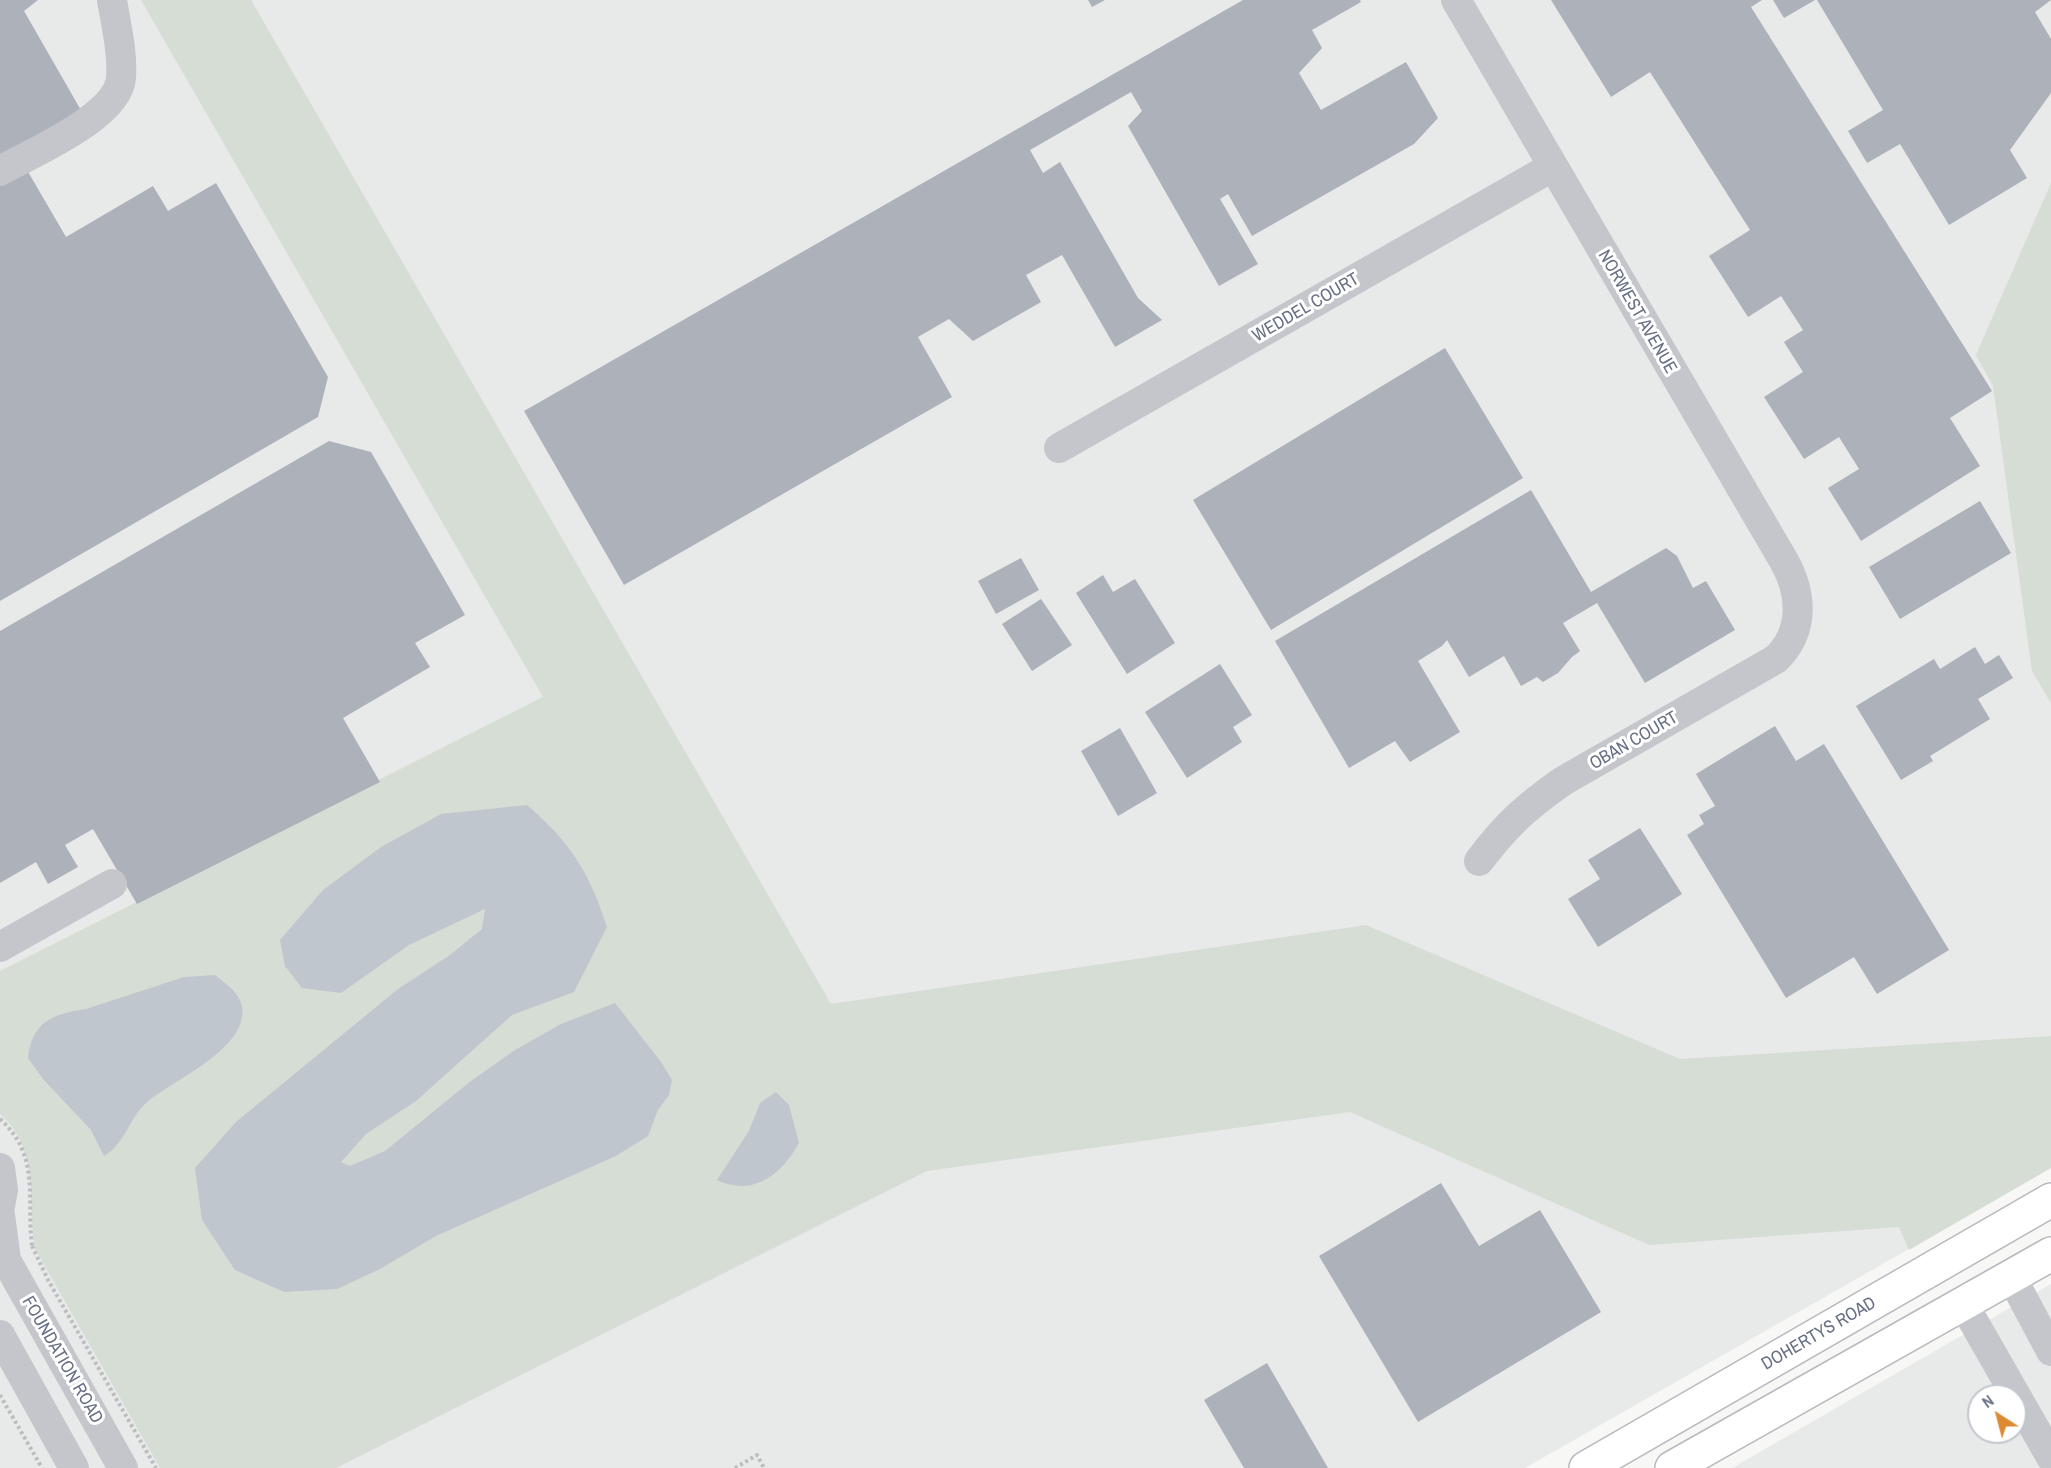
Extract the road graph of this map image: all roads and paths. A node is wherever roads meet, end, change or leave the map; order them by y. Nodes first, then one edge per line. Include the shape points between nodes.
1 (112, 0) edge
2 (1456, 0) edge
3 (1552, 167) junction
4 (0, 171) edge
5 (1059, 448) dead end
6 (1795, 630) joint
7 (1479, 861) dead end
8 (112, 884) dead end
9 (0, 947) edge
10 (0, 1168) edge
11 (2051, 1200) edge
12 (0, 1206) edge
13 (0, 1215) edge
14 (32, 1246) dead end
15 (1963, 1251) junction
16 (2051, 1254) edge
17 (2012, 1278) junction
18 (1964, 1305) junction
19 (0, 1335) edge
20 (2051, 1351) edge
21 (0, 1395) edge
22 (2051, 1458) edge
23 (119, 1460) edge
24 (42, 1468) edge
25 (74, 1468) edge
26 (85, 1468) edge
27 (156, 1468) edge
28 (735, 1468) edge
29 (764, 1468) edge
30 (1586, 1468) edge
31 (1672, 1468) edge

1 - 4 street via 121,79 111,102 87,122
2 - 3 street, NORWEST AVENUE
3 - 5 street, WEDDEL COURT
3 - 6 street, NORWEST AVENUE via 1791,574 1798,602
6 - 7 street, OBAN COURT via 1791,643 1776,658 1530,804 1506,825
8 - 9 street
10 - 12 street
11 - 15 main road, DOHERTYS ROAD
13 - 23 street, FOUNDATION ROAD via 6,1260
14 - 27 path
15 - 17 main road
15 - 18 main road
15 - 30 main road, DOHERTYS ROAD
16 - 17 main road
17 - 18 main road
17 - 20 street
18 - 22 street
18 - 31 main road
19 - 25 street
21 - 24 path
23 - 26 street
28 - 29 path via 757,1455

